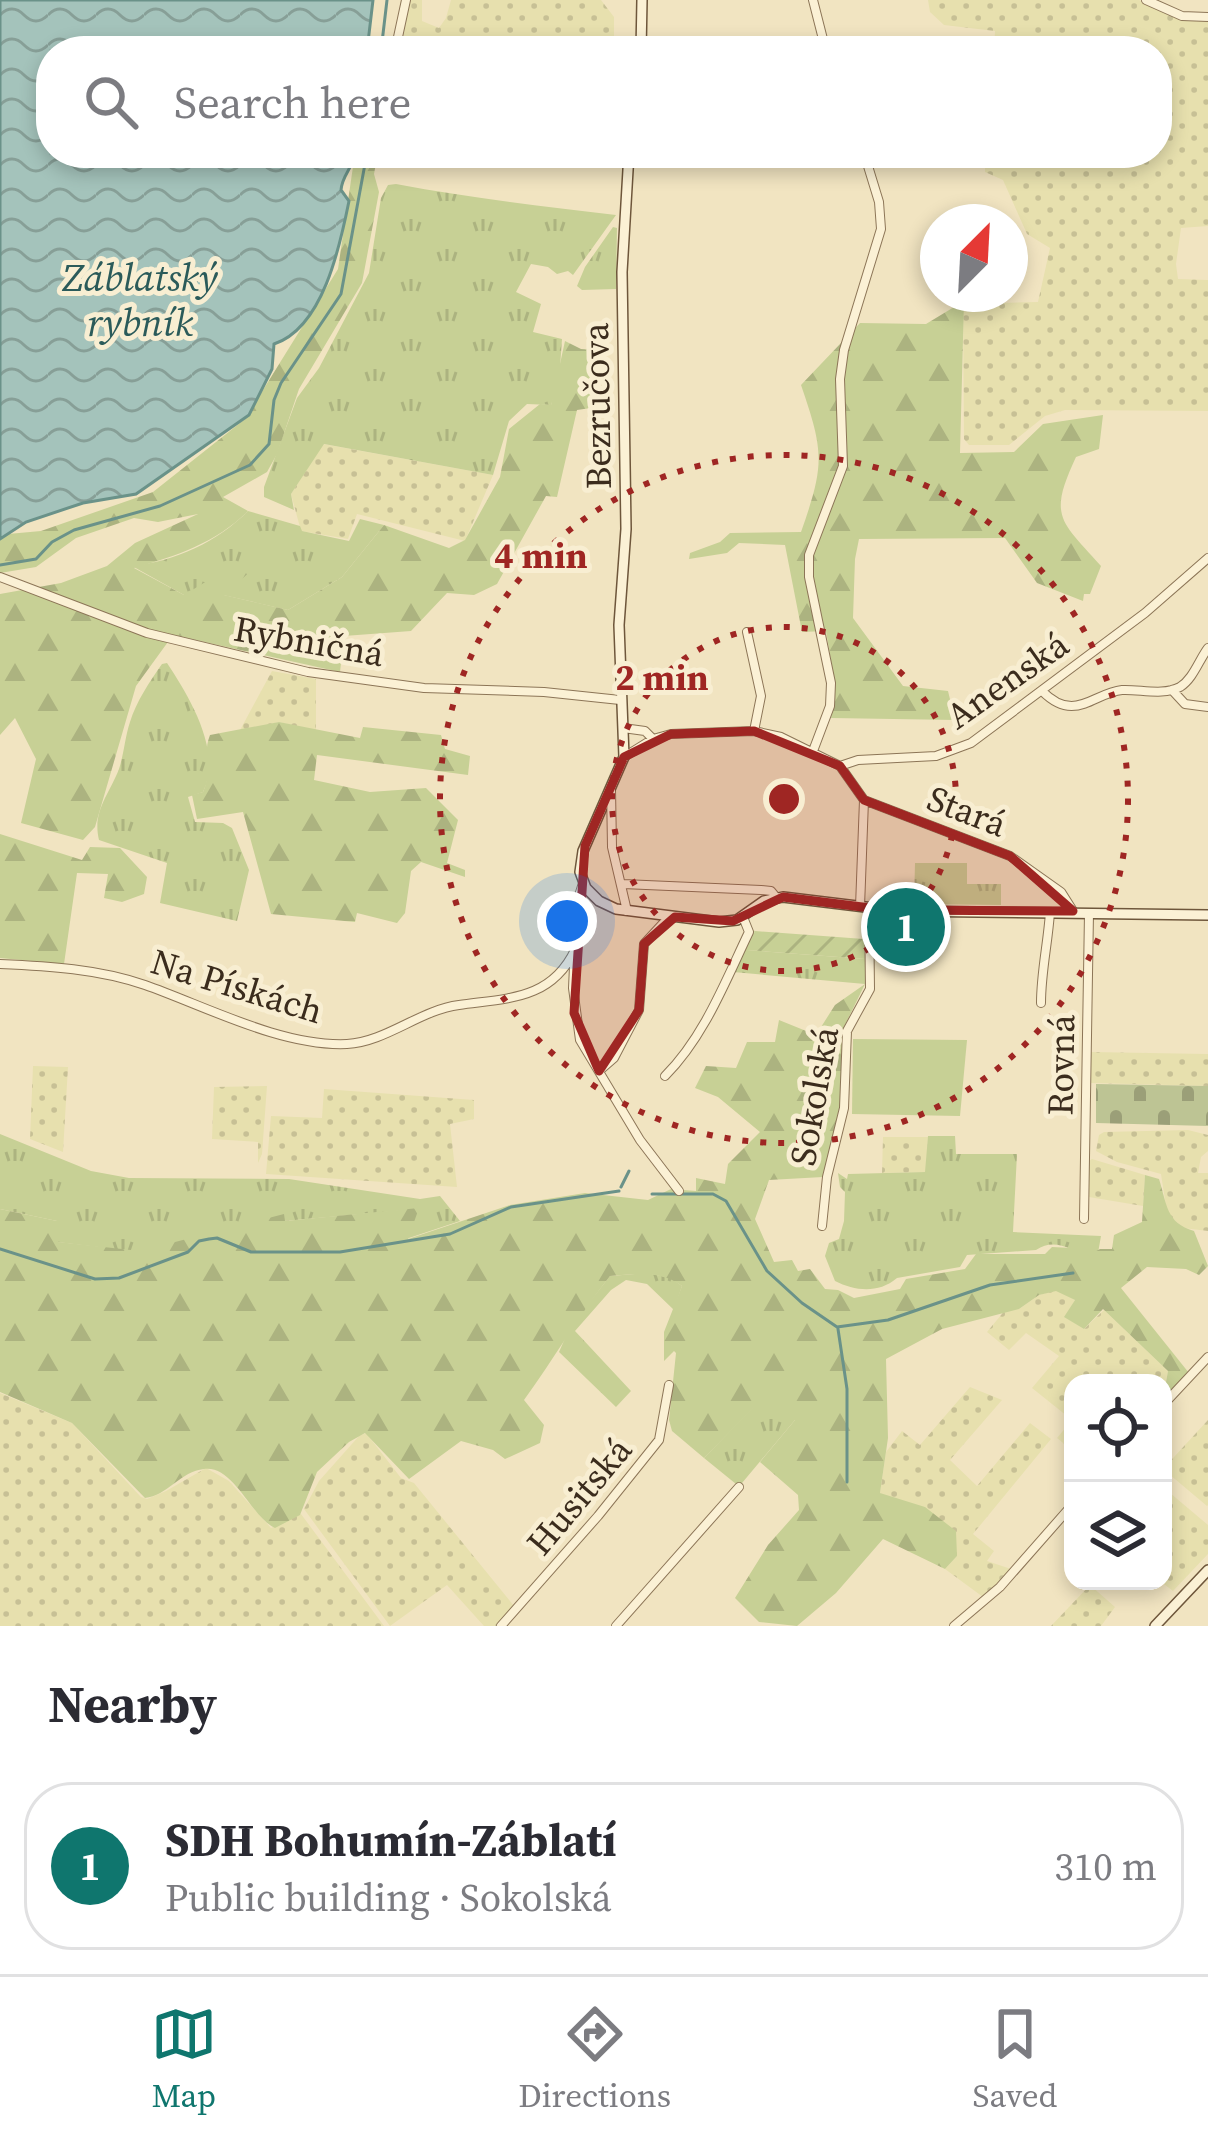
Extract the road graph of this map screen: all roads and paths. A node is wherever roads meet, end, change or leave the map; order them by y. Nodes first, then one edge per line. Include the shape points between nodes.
1 (406, 0) edge
2 (642, 0) edge
3 (813, 0) edge
4 (1147, 0) edge
5 (1208, 17) edge
6 (398, 36) edge
7 (641, 36) edge
8 (822, 36) edge
9 (628, 168) edge
10 (869, 168) edge
11 (1208, 558) edge
12 (1203, 569) edge
13 (0, 578) edge
14 (747, 632) dead end
15 (1208, 648) edge
16 (1172, 689) junction
17 (1042, 691) junction
18 (620, 700) junction
19 (1208, 707) edge
20 (623, 728) junction
21 (754, 731) junction
22 (653, 739) junction
23 (812, 751) junction
24 (625, 757) junction
25 (840, 766) junction
26 (611, 787) junction
27 (864, 800) junction
28 (583, 883) junction
29 (623, 884) junction
30 (776, 897) junction
31 (864, 907) junction
32 (1050, 910) junction
33 (627, 911) junction
34 (1072, 911) junction
35 (1089, 912) junction
36 (1208, 915) edge
37 (669, 916) junction
38 (743, 917) junction
39 (575, 950) junction
40 (0, 964) edge
41 (1041, 1003) dead end
42 (599, 1071) junction
43 (665, 1076) dead end
44 (679, 1191) dead end
45 (1084, 1219) dead end
46 (822, 1226) dead end
47 (1208, 1357) edge
48 (669, 1385) dead end
49 (1172, 1395) edge
50 (739, 1487) dead end
51 (1064, 1514) edge
52 (1208, 1570) edge
53 (1203, 1584) edge
54 (501, 1626) edge
55 (616, 1626) edge
56 (954, 1626) edge
57 (1155, 1626) edge

1 - 6 street
2 - 7 main road
3 - 8 street
4 - 5 street via 1182,16
9 - 18 main road, Bezručova
10 - 23 street via 881,229 844,350 843,466 809,555 831,683
11 - 12 street, Anenská
12 - 17 street, Anenská
13 - 18 street, Rybničná via 147,632 308,672
14 - 21 street via 761,696
15 - 16 street
16 - 17 street via 1116,691 1068,705
16 - 19 street via 1185,704
17 - 25 street, Anenská via 947,753
18 - 20 main road, Bezručova
20 - 22 street
20 - 24 main road, Bezručova
21 - 22 street
21 - 23 street
22 - 24 street
23 - 25 street
24 - 26 main road, Bezručova
25 - 27 street
26 - 28 main road, Bezručova via 580,865
26 - 29 street via 611,847
27 - 31 street, Sokolská
27 - 34 street, Stará via 1010,856 1061,892
28 - 33 main road via 599,901
28 - 39 street
29 - 30 street
29 - 33 street
30 - 31 main road
30 - 38 main road
31 - 32 main road
31 - 46 street, Sokolská via 870,989 847,1031 844,1108
32 - 34 main road
32 - 41 street
33 - 37 main road
34 - 35 main road
35 - 36 main road
35 - 45 street, Rovná
37 - 38 main road
37 - 42 street via 644,944 639,1010
38 - 43 street via 750,930 740,952 700,1031
39 - 40 street, Na Pískách via 545,988 452,1006 345,1044 274,1031 140,983
39 - 42 street via 574,1013
42 - 44 street
47 - 49 street
48 - 54 street, Husitská via 659,1440
50 - 55 street
51 - 56 street
52 - 53 main road
53 - 57 main road

